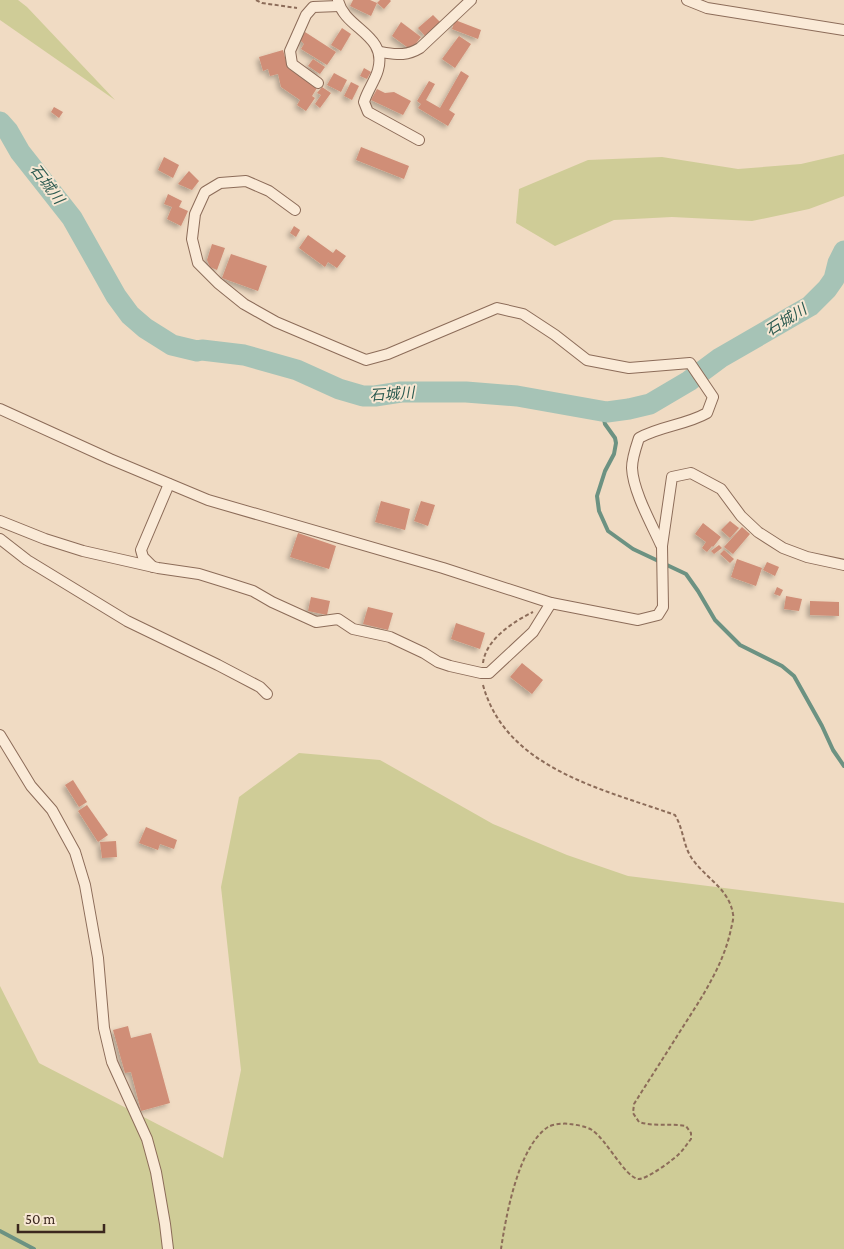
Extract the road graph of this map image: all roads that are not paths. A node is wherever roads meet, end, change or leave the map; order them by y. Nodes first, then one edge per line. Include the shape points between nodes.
1 (471, 0) edge
2 (687, 0) edge
3 (338, 3) edge
4 (844, 30) edge
5 (379, 52) junction
6 (318, 83) dead end
7 (419, 140) dead end
8 (295, 210) dead end
9 (0, 409) edge
10 (169, 484) junction
11 (0, 521) edge
12 (0, 539) edge
13 (662, 546) junction
14 (844, 565) edge
15 (153, 567) junction
16 (551, 603) junction
17 (267, 694) dead end
18 (0, 735) edge
19 (168, 1249) edge

1 - 5 street via 410,54
2 - 4 street via 707,8
3 - 5 street via 350,20 370,37
3 - 6 street via 312,7 290,50 292,64
5 - 7 street via 378,70 364,102 368,112
8 - 13 street via 269,190 246,181 220,183 205,192 195,214 192,239 198,263 244,304 276,322 350,354 366,360 388,354 497,308 523,314 587,360 629,368 690,363 712,396 707,413 639,438 633,460 638,495
9 - 10 street
10 - 15 street via 141,550
10 - 16 street via 208,500
11 - 15 street via 45,539
12 - 17 street via 27,560 127,621 218,665
13 - 14 street via 672,477 691,473 721,489 742,516 773,543 807,557
13 - 16 street via 663,608 658,615 638,620
15 - 16 street via 199,574 253,591 316,622 338,619 353,629 390,637 438,662 481,674 489,673 524,642
18 - 19 street via 31,786 52,810 75,852 85,885 98,958 104,1028 112,1062 147,1139 161,1198

